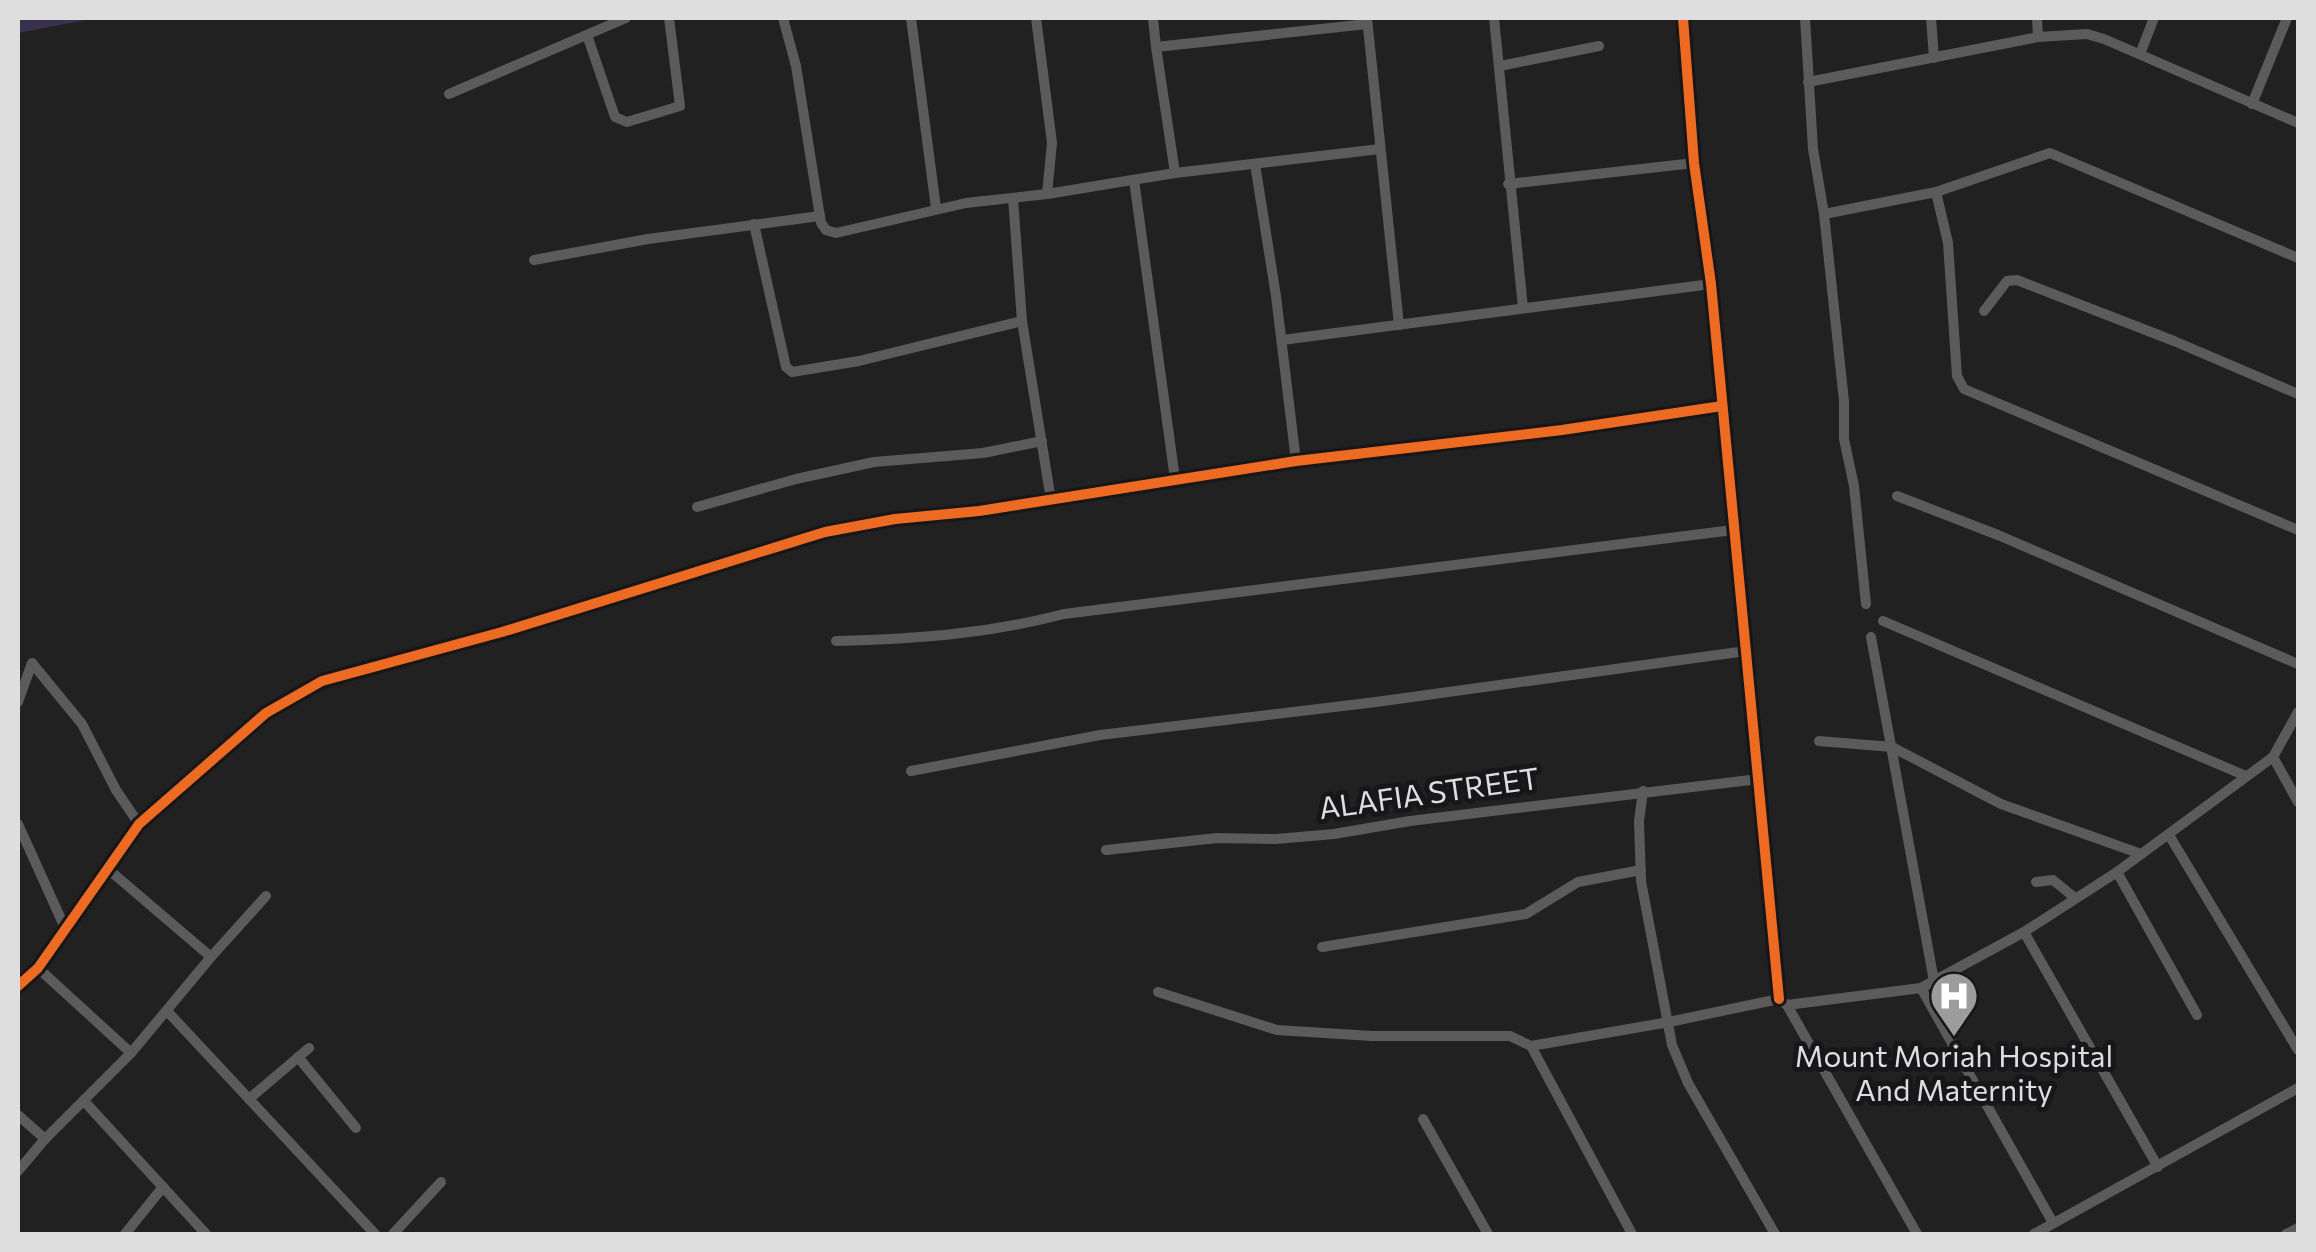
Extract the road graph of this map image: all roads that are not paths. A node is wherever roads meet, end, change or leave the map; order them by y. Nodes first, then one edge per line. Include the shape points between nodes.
1 (626, 18) edge
2 (669, 18) edge
3 (783, 18) edge
4 (911, 18) edge
5 (1036, 18) edge
6 (1152, 18) edge
7 (1494, 18) edge
8 (1683, 18) edge
9 (1804, 18) edge
10 (1931, 18) edge
11 (2037, 18) edge
12 (2154, 18) edge
13 (2287, 18) edge
14 (1367, 21) edge
15 (588, 35) junction
16 (2038, 38) junction
17 (1599, 46) dead end
18 (1156, 48) junction
19 (2140, 54) junction
20 (1934, 58) junction
21 (1500, 66) junction
22 (1808, 82) junction
23 (449, 94) dead end
24 (2252, 104) junction
25 (2298, 124) edge
26 (1380, 149) junction
27 (1694, 162) junction
28 (1255, 164) junction
29 (1175, 173) junction
30 (1134, 180) junction
31 (1508, 184) junction
32 (1936, 192) junction
33 (1047, 194) junction
34 (1014, 198) junction
35 (936, 208) junction
36 (1824, 214) junction
37 (820, 216) junction
38 (754, 224) junction
39 (2298, 258) edge
40 (534, 260) dead end
41 (1711, 284) junction
42 (1522, 308) junction
43 (1984, 311) dead end
44 (1022, 321) junction
45 (1399, 325) junction
46 (1282, 340) junction
47 (2298, 394) edge
48 (1722, 406) junction
49 (1042, 441) junction
50 (1296, 461) junction
51 (1174, 479) junction
52 (1897, 496) dead end
53 (1051, 500) junction
54 (698, 507) dead end
55 (1733, 530) junction
56 (2298, 530) edge
57 (1866, 604) dead end
58 (1883, 621) dead end
59 (1872, 637) dead end
60 (836, 641) dead end
61 (1746, 651) junction
62 (2298, 664) edge
63 (18, 702) edge
64 (2298, 712) edge
65 (1819, 741) dead end
66 (1892, 747) junction
67 (2272, 757) junction
68 (911, 771) dead end
69 (2246, 776) junction
70 (1759, 779) junction
71 (1643, 792) junction
72 (2298, 802) edge
73 (18, 824) edge
74 (139, 824) junction
75 (2170, 834) junction
76 (1106, 850) dead end
77 (2141, 854) junction
78 (1641, 870) junction
79 (106, 871) junction
80 (2118, 872) junction
81 (2036, 882) dead end
82 (266, 896) dead end
83 (2075, 898) junction
84 (65, 928) junction
85 (2024, 932) junction
86 (1322, 947) dead end
87 (211, 957) junction
88 (38, 968) junction
89 (1934, 982) junction
90 (18, 986) edge
91 (1920, 988) junction
92 (1158, 992) dead end
93 (1783, 1002) junction
94 (167, 1011) junction
95 (2197, 1015) dead end
96 (1668, 1022) junction
97 (1531, 1046) junction
98 (309, 1048) dead end
99 (2298, 1050) edge
100 (132, 1053) junction
101 (298, 1057) junction
102 (2298, 1088) edge
103 (249, 1099) junction
104 (84, 1101) junction
105 (18, 1115) edge
106 (1423, 1119) dead end
107 (356, 1128) dead end
108 (45, 1139) junction
109 (2158, 1168) junction
110 (18, 1171) edge
111 (442, 1182) dead end
112 (163, 1187) junction
113 (2053, 1223) junction
114 (2298, 1228) edge
115 (125, 1234) edge
116 (206, 1234) edge
117 (375, 1234) edge
118 (393, 1234) edge
119 (1488, 1234) edge
120 (1632, 1234) edge
121 (1775, 1234) edge
122 (1917, 1234) edge
123 (2034, 1234) edge
124 (2286, 1234) edge

1 - 15 street
2 - 15 street via 680,106 626,122 615,117
3 - 37 street
4 - 35 street
5 - 33 street via 1052,143
6 - 18 street
7 - 21 street
8 - 27 street
9 - 22 street
10 - 20 street
11 - 16 street
12 - 19 street
13 - 24 street
14 - 18 street
14 - 26 street
15 - 23 street
16 - 19 street via 2087,34
16 - 20 street
17 - 21 street
18 - 29 street
19 - 24 street
20 - 22 street
21 - 31 street
22 - 36 street
24 - 25 street
26 - 28 street
26 - 45 street
27 - 31 street
27 - 41 street
28 - 29 street
28 - 46 street
29 - 30 street
30 - 33 street
30 - 51 street
31 - 42 street
32 - 36 street
32 - 39 street via 2050,153
32 - 56 street via 1964,389
33 - 34 street
34 - 35 street
34 - 44 street
35 - 37 street via 836,232 826,230
36 - 57 street
37 - 38 street
38 - 40 street
38 - 44 street via 792,372
41 - 42 street
41 - 48 street
42 - 45 street
43 - 47 street via 2008,281 2017,280
44 - 49 street
45 - 46 street
46 - 50 street
48 - 50 street
48 - 55 street
49 - 53 street
49 - 54 street via 874,462
50 - 51 street
51 - 53 street
52 - 62 street
53 - 74 street via 825,532 322,682 266,713
55 - 60 street via 1064,614 926,639
55 - 61 street
58 - 69 street
59 - 66 street
61 - 68 street via 1100,734
61 - 70 street
63 - 74 street via 32,663 82,724
64 - 67 street
65 - 66 street
66 - 77 street via 2000,804
66 - 89 street
67 - 69 street
67 - 72 street
69 - 75 street
70 - 71 street, ALAFIA STREET
70 - 93 street
71 - 76 street, ALAFIA STREET via 1334,834
71 - 78 street
73 - 84 street
74 - 79 street
75 - 77 street
75 - 99 street
77 - 80 street
78 - 86 street via 1578,882 1526,914
78 - 96 street
79 - 84 street
79 - 87 street
80 - 83 street
80 - 95 street
81 - 83 street via 2053,880
82 - 87 street
83 - 85 street
84 - 88 street
85 - 89 street
85 - 109 street
87 - 94 street
88 - 90 street
88 - 100 street
89 - 91 street
91 - 93 street
91 - 113 street
92 - 97 street via 1277,1030 1510,1036
93 - 96 street
93 - 122 street
94 - 100 street
94 - 103 street
96 - 97 street
96 - 121 street via 1688,1083
97 - 120 street
98 - 101 street
100 - 104 street
101 - 103 street
101 - 107 street
102 - 109 street
103 - 117 street
104 - 108 street
104 - 112 street
105 - 108 street
106 - 119 street
108 - 110 street
109 - 113 street
111 - 118 street
112 - 115 street
112 - 116 street
113 - 123 street
114 - 124 street

